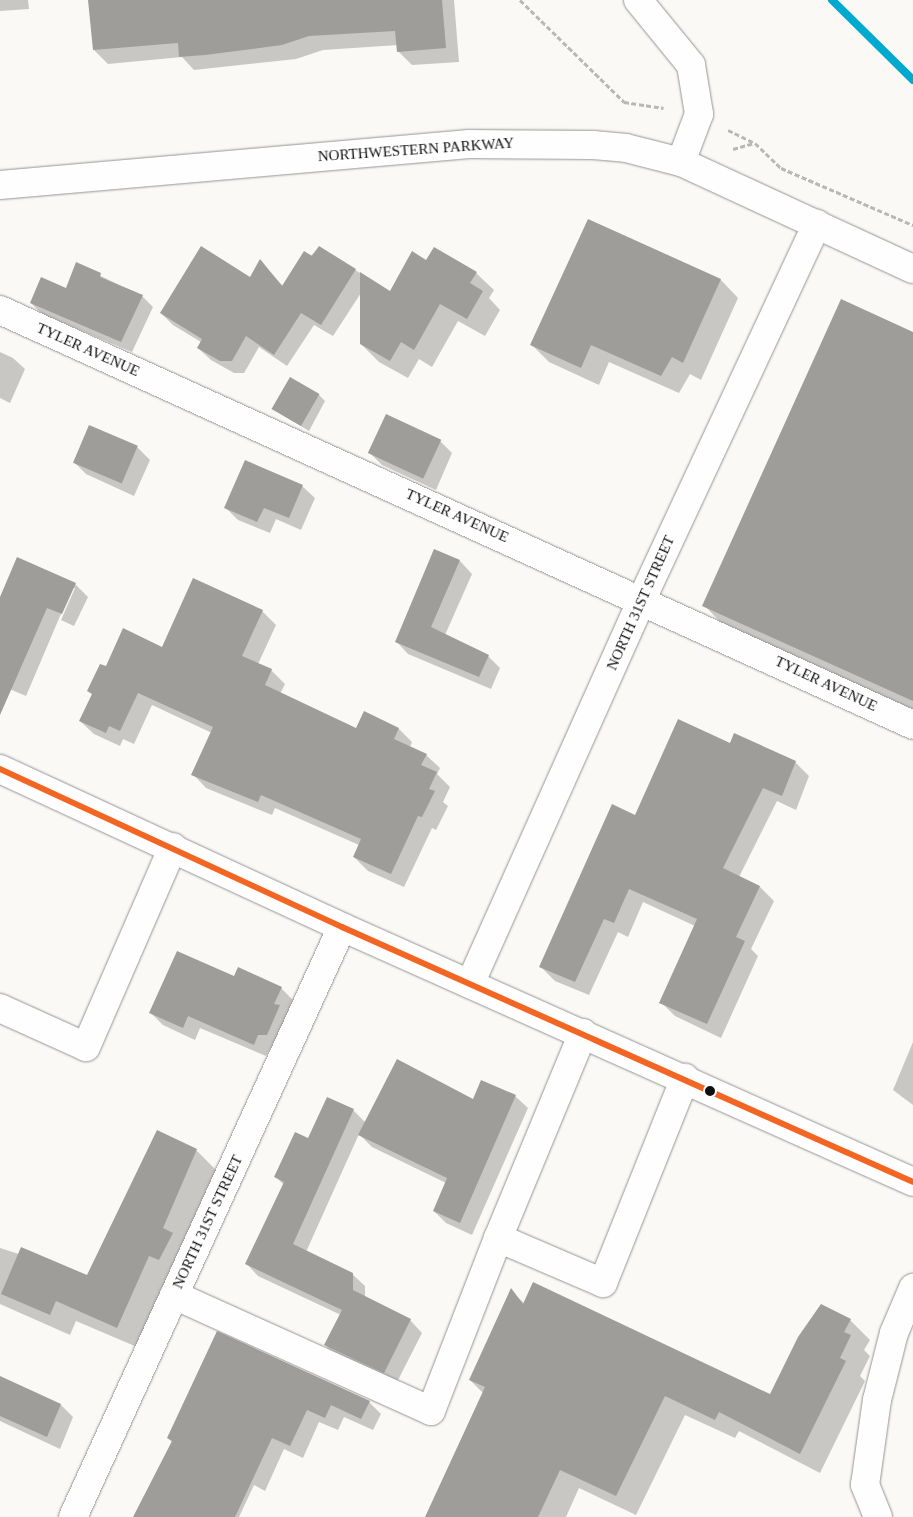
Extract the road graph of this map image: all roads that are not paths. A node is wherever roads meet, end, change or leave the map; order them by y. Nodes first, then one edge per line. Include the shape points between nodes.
1 (638, 0) edge
2 (681, 162) junction
3 (0, 185) edge
4 (817, 224) junction
5 (913, 269) edge
6 (0, 310) edge
7 (642, 599) junction
8 (913, 724) edge
9 (0, 769) edge
10 (173, 847) junction
11 (342, 927) junction
12 (470, 984) junction
13 (0, 1008) edge
14 (583, 1033) junction
15 (685, 1078) junction
16 (913, 1182) edge
17 (498, 1238) junction
18 (913, 1288) edge
19 (174, 1295) junction
20 (72, 1517) edge
21 (878, 1517) edge

1 - 2 street via 690,65 699,114
2 - 3 street, NORTHWESTERN PARKWAY via 626,148 593,145 469,144
2 - 4 street, NORTHWESTERN PARKWAY
4 - 5 street, NORTHWESTERN PARKWAY
4 - 7 street, NORTH 31ST STREET
6 - 7 street, TYLER AVENUE
7 - 8 street, TYLER AVENUE
7 - 12 street, NORTH 31ST STREET
9 - 10 street
10 - 11 street
10 - 13 street via 86,1047
11 - 12 street
11 - 19 street, NORTH 31ST STREET
12 - 14 street
14 - 15 street
14 - 17 street
15 - 16 street
15 - 17 street via 603,1283
17 - 19 street via 431,1411
18 - 21 street via 894,1333 877,1400 865,1485
19 - 20 street, NORTH 31ST STREET

